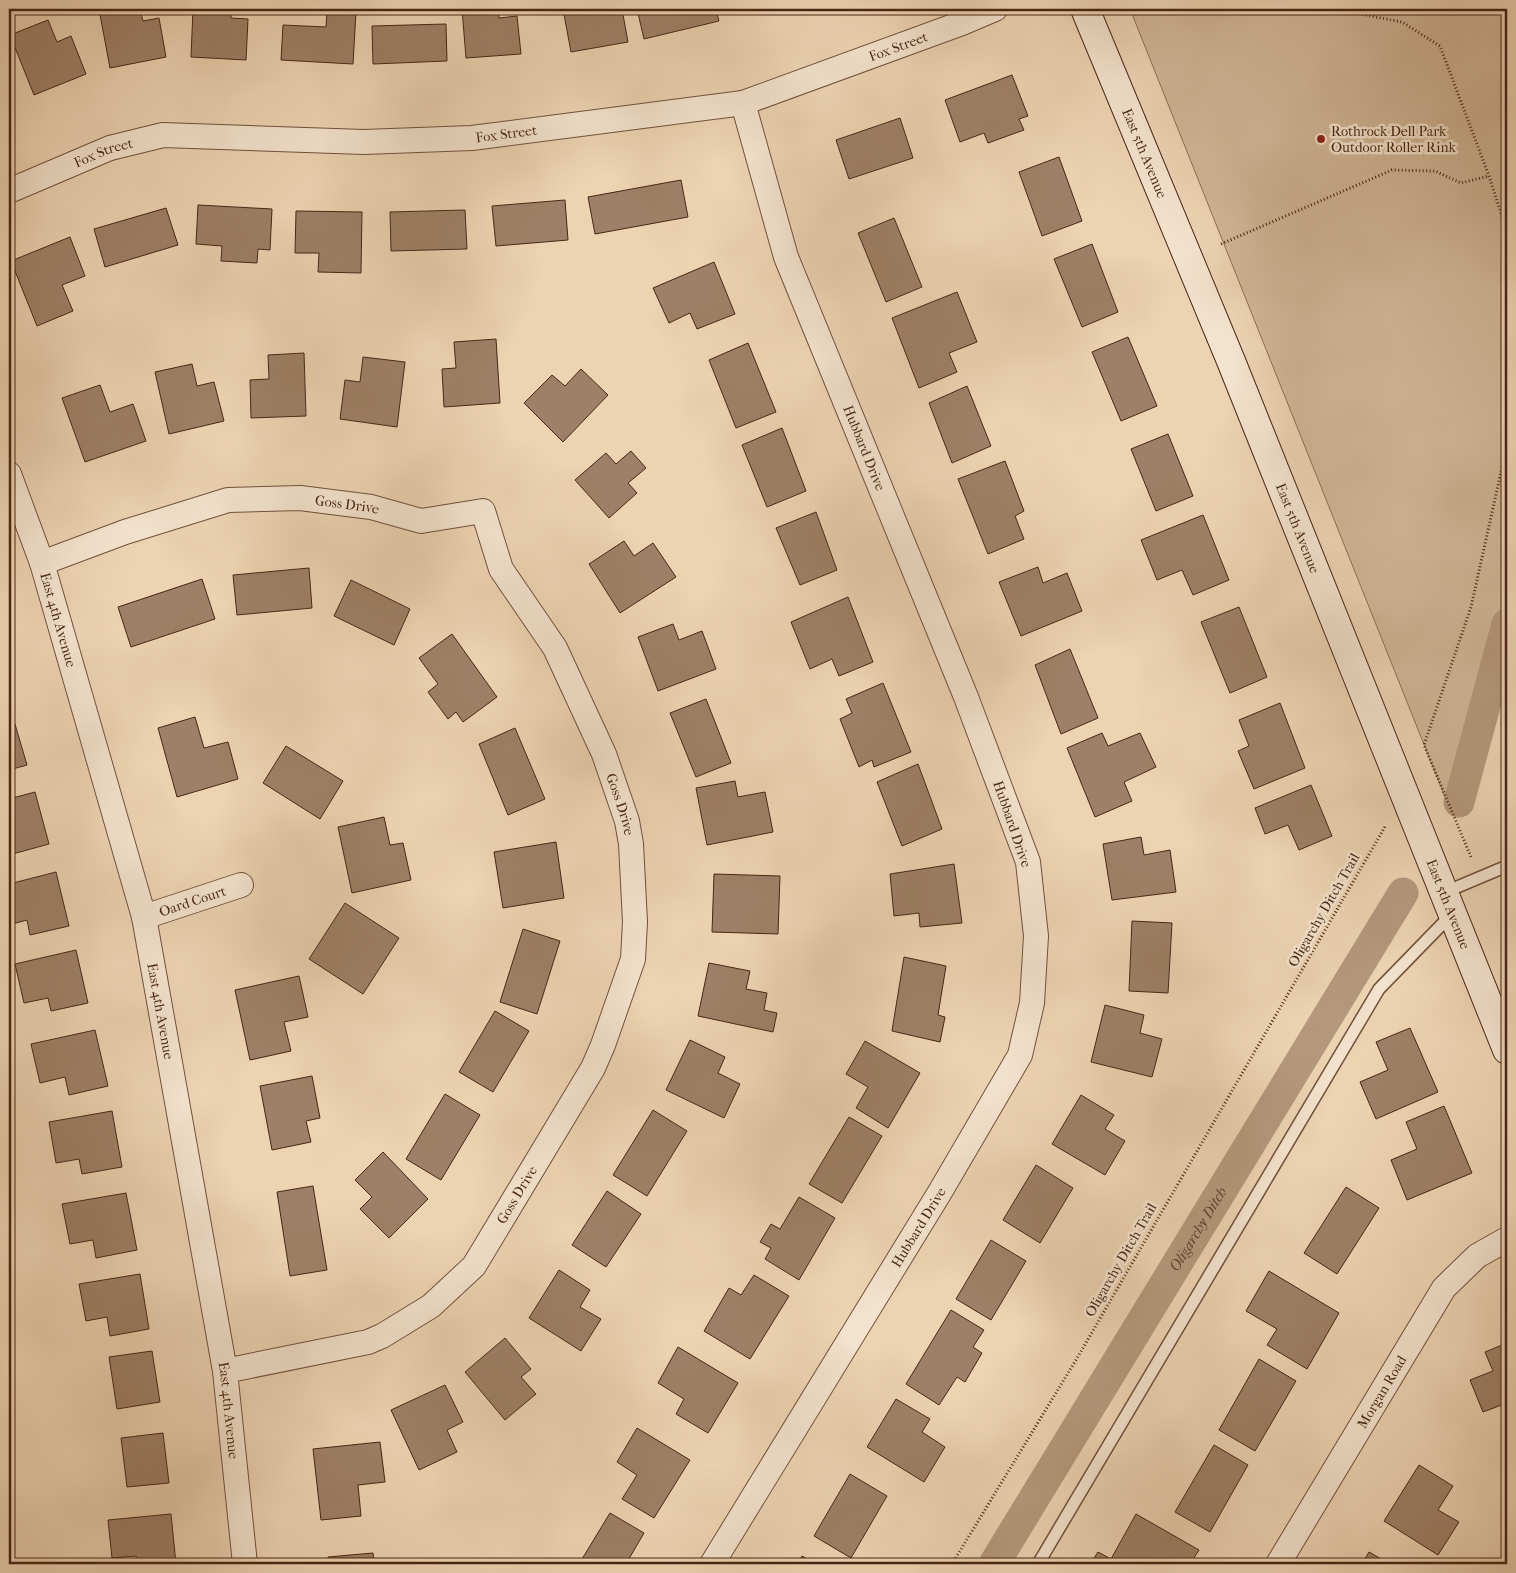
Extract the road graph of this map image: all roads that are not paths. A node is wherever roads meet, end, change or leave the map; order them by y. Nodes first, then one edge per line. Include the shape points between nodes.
1 (995, 9) edge
2 (1085, 9) edge
3 (743, 103) junction
4 (9, 191) edge
5 (9, 474) edge
6 (42, 563) junction
7 (1507, 866) edge
8 (241, 885) dead end
9 (1448, 904) junction
10 (144, 917) junction
11 (1507, 1050) edge
12 (1507, 1239) edge
13 (225, 1371) junction
14 (245, 1564) edge
15 (712, 1564) edge
16 (1038, 1564) edge
17 (1278, 1564) edge

1 - 3 street, Fox Street
2 - 9 street, East 5th Avenue via 1231,361
3 - 4 street, Fox Street via 472,138 364,142 163,134 110,148
3 - 15 street, Hubbard Drive via 786,257 966,697 1028,862 1036,936 1032,1003 1020,1055
5 - 6 street, East 4th Avenue
6 - 10 street, East 4th Avenue
6 - 13 street, Goss Drive via 125,532 228,500 300,498 371,507 421,521 483,511 502,569 555,648 604,754 627,821 635,922 633,959 593,1068 474,1266 432,1306 368,1342
7 - 9 lane via 1480,877
8 - 10 street, Oard Court
9 - 11 street, East 5th Avenue
9 - 16 lane via 1379,988
10 - 13 street, East 4th Avenue
12 - 17 street, Morgan Road via 1477,1256 1444,1288
13 - 14 street, East 4th Avenue

